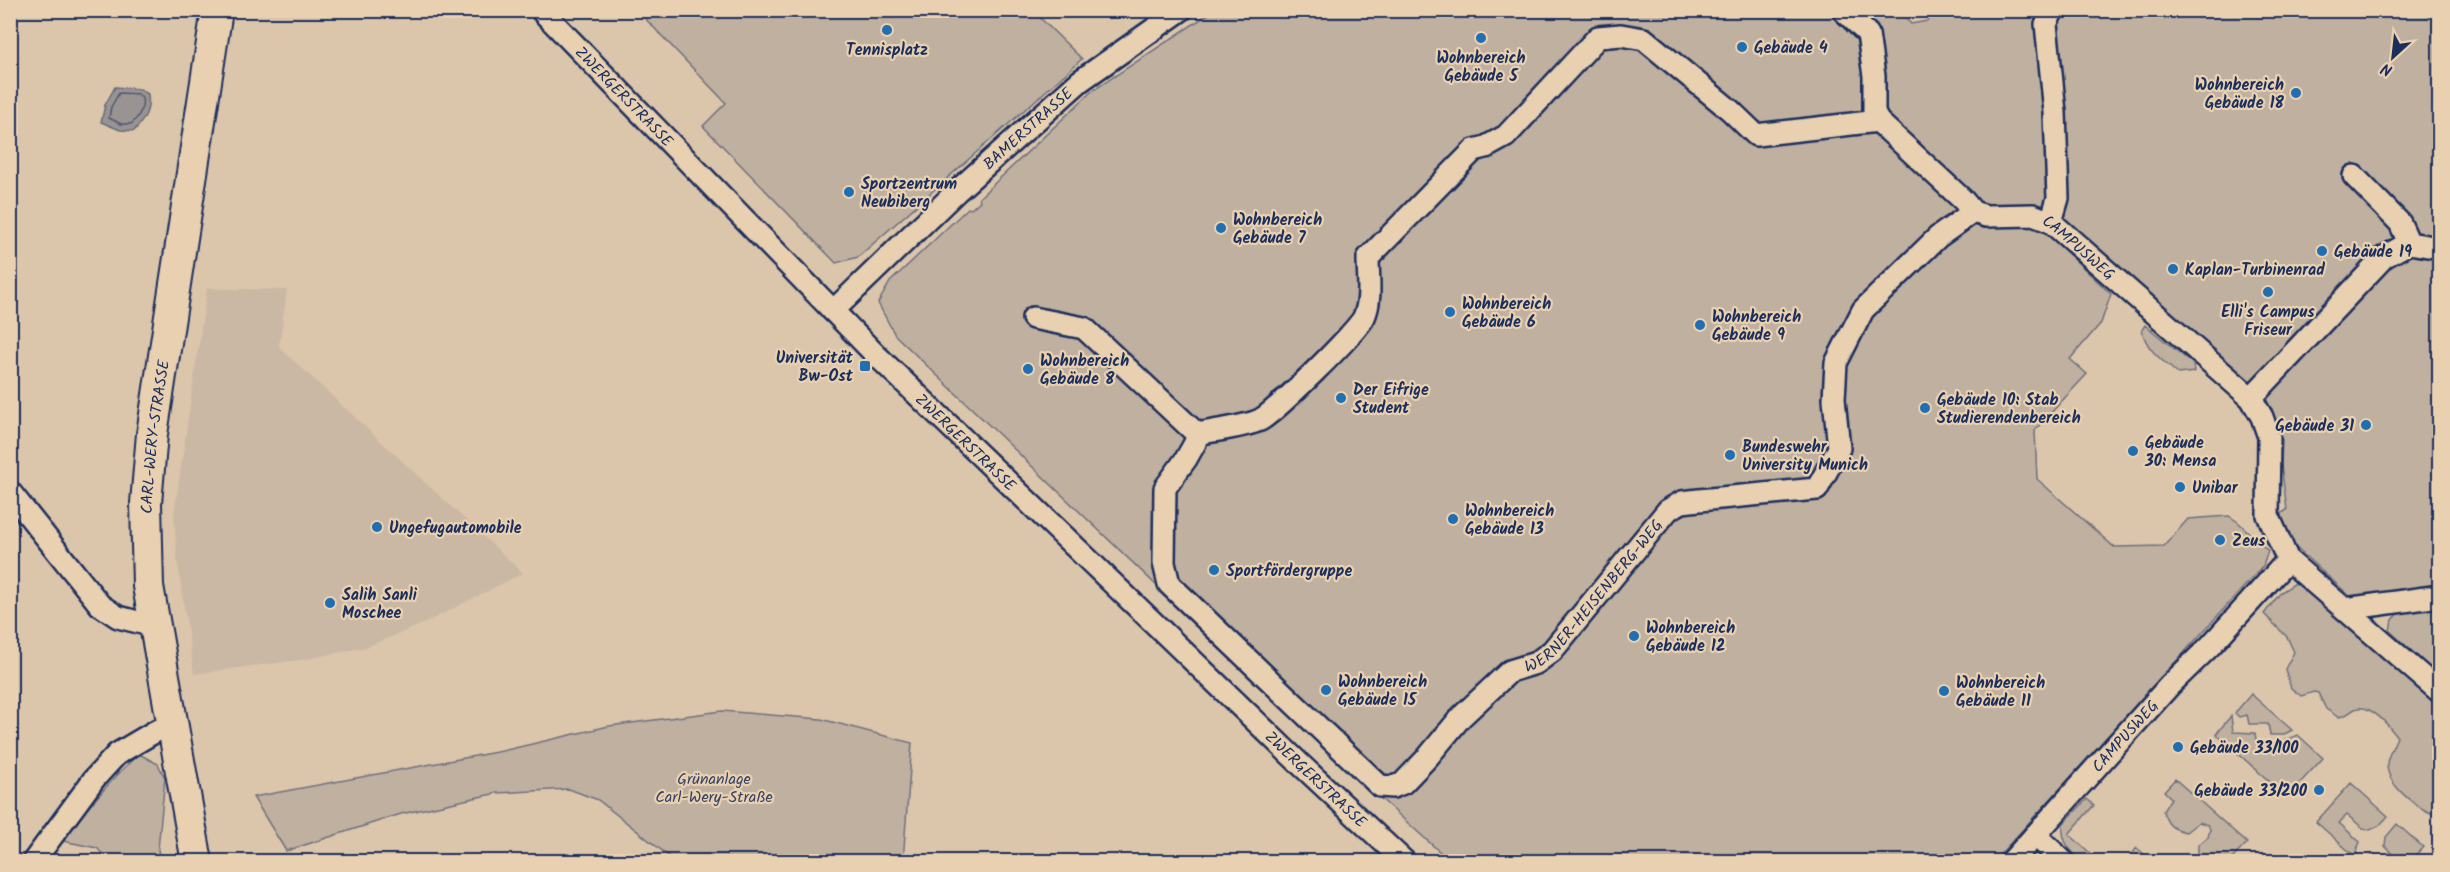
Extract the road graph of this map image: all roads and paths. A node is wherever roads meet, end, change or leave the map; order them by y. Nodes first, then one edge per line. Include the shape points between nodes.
1 (218, 10) edge
2 (541, 10) edge
3 (1181, 10) edge
4 (1843, 10) edge
5 (2053, 10) edge
6 (1878, 121) junction
7 (2354, 176) dead end
8 (1973, 212) junction
9 (2051, 222) junction
10 (2409, 243) junction
11 (2439, 248) edge
12 (833, 311) junction
13 (1033, 318) dead end
14 (2251, 398) junction
15 (1197, 434) junction
16 (10, 492) edge
17 (2288, 560) junction
18 (2439, 596) edge
19 (2345, 609) junction
20 (154, 626) junction
21 (2439, 693) edge
22 (172, 726) junction
23 (2035, 835) junction
24 (33, 861) edge
25 (197, 861) edge
26 (1405, 861) edge
27 (2011, 861) edge
28 (2064, 861) edge

1 - 20 main road, CARL-WERY-STRASSE via 148,470 145,550
2 - 12 street, ZWERGERSTRASSE
3 - 12 street, BAMERSTRASSE via 1080,81 957,191
4 - 6 street via 1868,34 1874,113
5 - 9 street via 2046,24 2058,198
6 - 8 street
6 - 15 street via 1756,135 1644,39 1621,35 1598,38 1506,136 1474,150 1368,258 1367,309 1363,320 1311,374 1260,420
7 - 10 street via 2400,223
8 - 9 street, CAMPUSWEG via 1986,216 2033,215
8 - 15 street, WERNER-HEISENBERG-WEG via 1938,237 1860,315 1836,363 1834,399 1839,448 1817,489 1682,502 1668,510 1552,651 1536,663 1510,671 1461,717 1403,783 1393,788 1380,786 1169,584 1164,563 1164,488 1186,459
9 - 14 street, CAMPUSWEG
10 - 11 street
10 - 14 street via 2384,257
12 - 26 street, ZWERGERSTRASSE
13 - 15 street via 1084,328
14 - 17 street, CAMPUSWEG via 2269,437 2268,515
16 - 20 street via 100,605 118,617
17 - 19 street, CAMPUSWEG
17 - 23 street, CAMPUSWEG
18 - 19 street
19 - 21 street, CAMPUSWEG
20 - 22 main road, CARL-WERY-STRASSE
22 - 24 street via 117,754
22 - 25 main road, CARL-WERY-STRASSE
23 - 27 street, CAMPUSWEG
23 - 28 street

